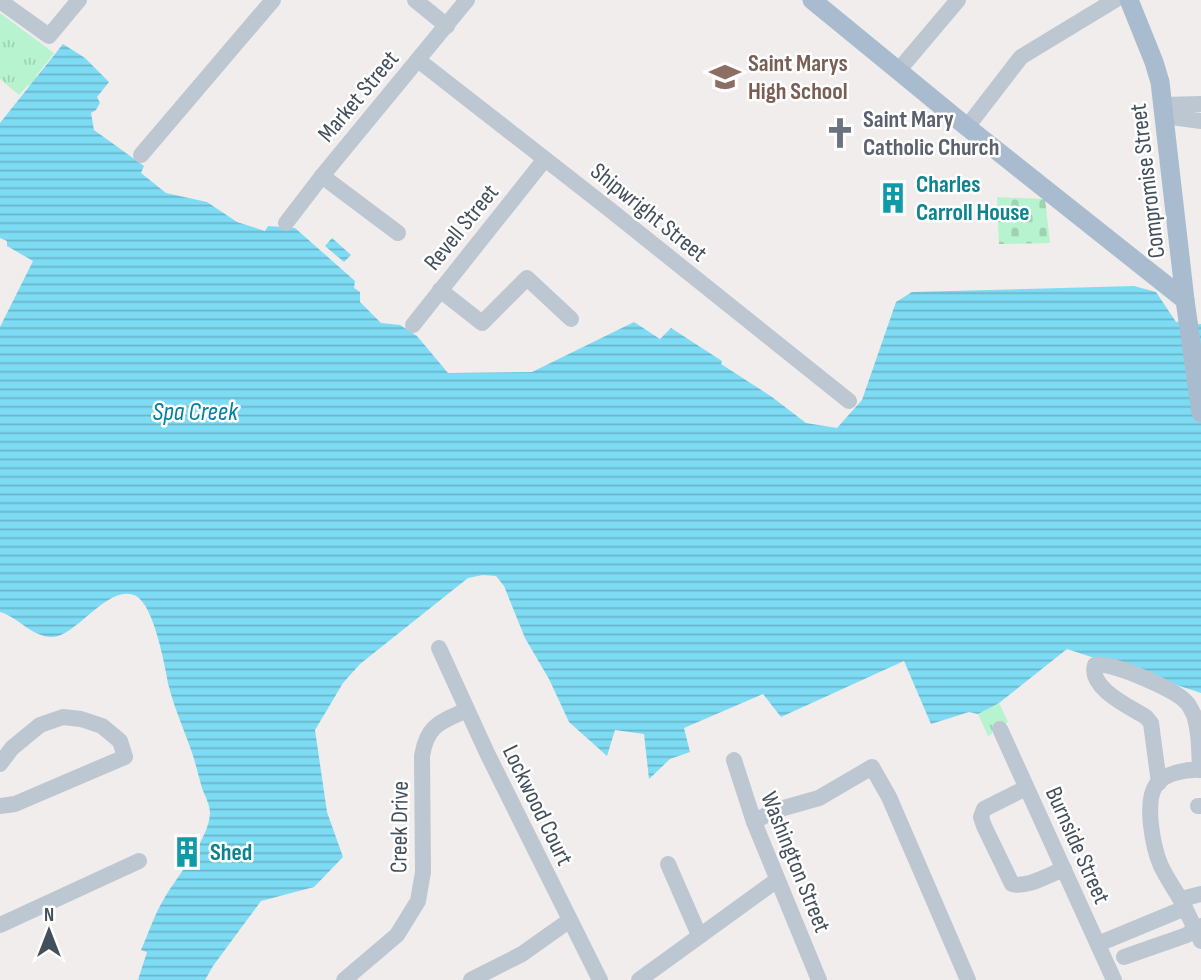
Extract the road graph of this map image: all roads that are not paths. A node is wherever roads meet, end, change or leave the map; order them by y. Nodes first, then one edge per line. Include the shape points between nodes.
1 (79, 0) edge
2 (273, 0) edge
3 (415, 0) edge
4 (467, 0) edge
5 (813, 0) edge
6 (958, 0) edge
7 (1115, 0) edge
8 (1129, 0) edge
9 (0, 1) edge
10 (447, 26) junction
11 (418, 60) junction
12 (898, 71) junction
13 (1201, 104) edge
14 (1163, 110) junction
15 (1201, 121) edge
16 (967, 127) junction
17 (141, 155) dead end
18 (545, 159) junction
19 (322, 176) junction
20 (286, 223) dead end
21 (398, 233) dead end
22 (440, 290) junction
23 (1187, 309) junction
24 (571, 319) dead end
25 (413, 325) dead end
26 (849, 401) dead end
27 (1201, 413) edge
28 (439, 648) dead end
29 (467, 710) junction
30 (1000, 729) dead end
31 (734, 760) dead end
32 (0, 764) edge
33 (1200, 770) edge
34 (1159, 783) junction
35 (1026, 788) junction
36 (0, 806) edge
37 (754, 822) junction
38 (139, 861) dead end
39 (668, 864) dead end
40 (1063, 869) junction
41 (777, 880) junction
42 (1201, 894) edge
43 (1184, 906) junction
44 (570, 920) junction
45 (0, 925) edge
46 (1199, 932) edge
47 (699, 935) junction
48 (1098, 944) junction
49 (1124, 957) dead end
50 (344, 980) edge
51 (471, 980) edge
52 (600, 980) edge
53 (639, 980) edge
54 (819, 980) edge
55 (968, 980) edge
56 (1114, 980) edge

1 - 9 street via 49,36
2 - 17 street
3 - 10 street
4 - 10 street, Market Street
5 - 12 main road
6 - 12 street
7 - 16 street via 1021,57
8 - 14 main road, Compromise Street via 1154,62
10 - 11 street, Market Street
11 - 18 street, Shipwright Street
11 - 19 street, Market Street
12 - 16 main road
13 - 14 street
14 - 15 street
14 - 23 main road, Compromise Street
16 - 23 main road
18 - 22 street, Revell Street
18 - 26 street, Shipwright Street
19 - 20 street, Market Street
19 - 21 street
22 - 24 street via 482,323 527,278
22 - 25 street, Revell Street
23 - 27 main road, Compromise Street
28 - 29 street, Lockwood Court
29 - 44 street, Lockwood Court
29 - 50 street, Creek Drive via 436,725 424,744 423,872 418,901 397,934
30 - 35 street, Burnside Street
31 - 37 street, Washington Street
32 - 36 street via 40,725 63,717 102,726 120,741 125,757 15,804
33 - 34 street via 1166,777
33 - 34 street via 1199,738 1186,702 1143,678 1106,664 1095,665 1094,677 1102,688 1151,723
34 - 43 street via 1150,803 1153,844
35 - 40 street, Burnside Street
35 - 40 street via 984,808 981,817 1012,884 1027,884
37 - 41 street, Washington Street
37 - 55 street via 773,811 819,798 872,767
38 - 45 street
39 - 47 street
40 - 48 street, Burnside Street
41 - 47 street
41 - 54 street, Washington Street
42 - 43 street via 1185,898
43 - 46 street
43 - 48 street
44 - 51 street via 522,954
44 - 52 street, Lockwood Court
46 - 49 street
47 - 53 street
48 - 56 street, Burnside Street

